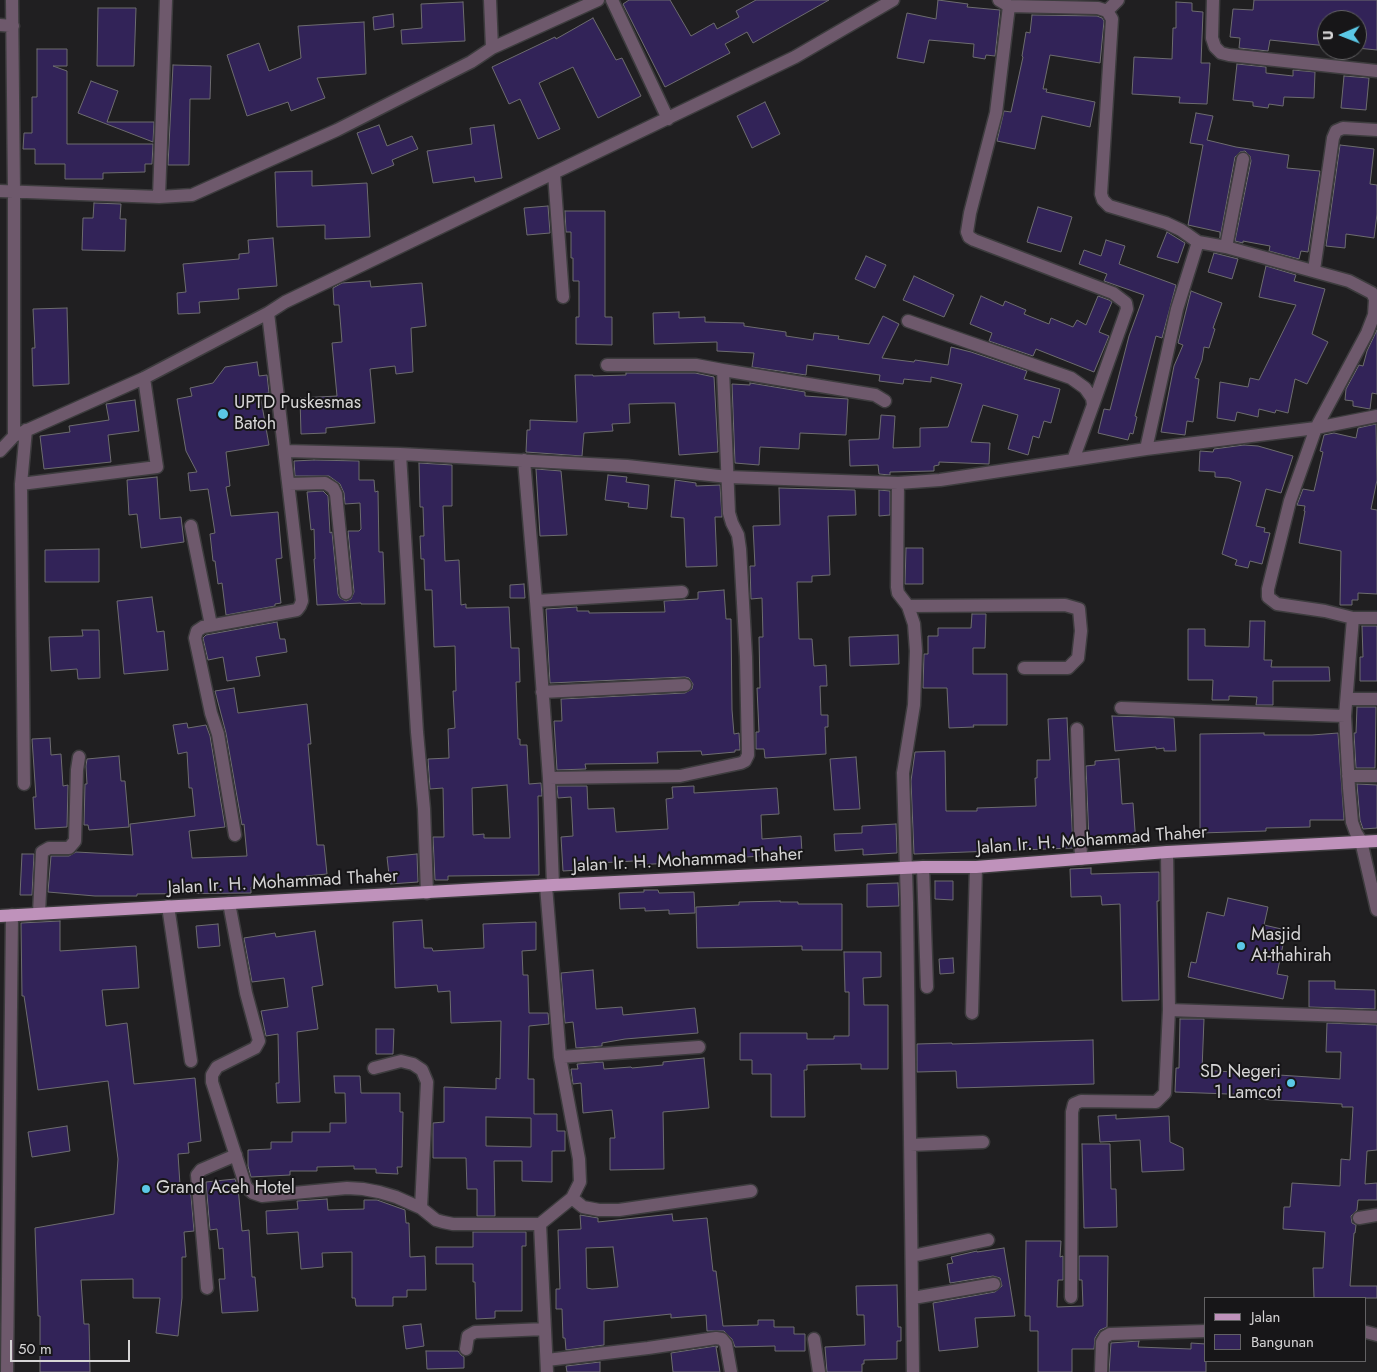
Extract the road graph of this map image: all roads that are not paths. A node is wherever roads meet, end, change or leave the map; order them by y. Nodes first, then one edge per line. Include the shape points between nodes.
1 (12, 0) edge
2 (166, 0) edge
3 (490, 0) edge
4 (598, 0) edge
5 (612, 0) edge
6 (893, 0) edge
7 (1118, 0) edge
8 (1213, 0) edge
9 (1004, 3) edge
10 (1106, 11) junction
11 (6, 25) edge
12 (492, 48) junction
13 (1377, 71) edge
14 (668, 119) junction
15 (1377, 130) edge
16 (1243, 159) dead end
17 (554, 172) junction
18 (14, 190) junction
19 (0, 191) edge
20 (159, 196) junction
21 (1198, 242) junction
22 (1226, 246) junction
23 (1314, 270) junction
24 (563, 297) dead end
25 (268, 313) junction
26 (908, 321) dead end
27 (607, 366) dead end
28 (723, 370) junction
29 (144, 378) junction
30 (885, 401) dead end
31 (1094, 405) junction
32 (1377, 416) edge
33 (1316, 428) junction
34 (26, 430) junction
35 (14, 436) junction
36 (1146, 449) junction
37 (0, 451) edge
38 (286, 451) junction
39 (400, 454) junction
40 (524, 460) junction
41 (1073, 460) junction
42 (728, 476) junction
43 (898, 483) junction
44 (22, 484) junction
45 (289, 484) junction
46 (191, 526) dead end
47 (682, 592) dead end
48 (346, 593) dead end
49 (536, 601) junction
50 (908, 606) junction
51 (1353, 618) junction
52 (1377, 618) edge
53 (211, 625) junction
54 (1024, 668) dead end
55 (684, 685) dead end
56 (542, 692) junction
57 (1377, 698) edge
58 (1347, 699) junction
59 (1121, 708) dead end
60 (1345, 716) junction
61 (1077, 729) dead end
62 (79, 757) dead end
63 (1348, 776) junction
64 (1377, 776) edge
65 (549, 778) junction
66 (24, 784) dead end
67 (235, 835) dead end
68 (1377, 841) edge
69 (1361, 842) junction
70 (1167, 852) junction
71 (1081, 859) junction
72 (923, 867) junction
73 (976, 867) junction
74 (906, 869) junction
75 (550, 886) junction
76 (427, 893) junction
77 (229, 903) junction
78 (168, 906) junction
79 (1377, 910) edge
80 (39, 913) junction
81 (6, 915) edge
82 (927, 987) dead end
83 (1169, 1010) junction
84 (972, 1013) dead end
85 (1377, 1017) edge
86 (698, 1047) dead end
87 (560, 1057) junction
88 (191, 1061) dead end
89 (374, 1068) dead end
90 (983, 1142) dead end
91 (910, 1145) junction
92 (236, 1155) junction
93 (751, 1191) dead end
94 (5, 1192) edge
95 (572, 1198) junction
96 (421, 1208) junction
97 (1377, 1215) edge
98 (1359, 1218) dead end
99 (540, 1224) junction
100 (988, 1240) dead end
101 (912, 1256) junction
102 (994, 1284) dead end
103 (207, 1288) dead end
104 (1071, 1297) dead end
105 (913, 1298) junction
106 (546, 1329) junction
107 (1204, 1331) edge
108 (814, 1339) dead end
109 (466, 1349) dead end
110 (547, 1366) edge
111 (7, 1372) edge
112 (731, 1372) edge
113 (820, 1372) edge
114 (914, 1372) edge
115 (1101, 1372) edge

1 - 11 street
2 - 20 street
3 - 12 street
4 - 12 street
5 - 14 street
6 - 14 street via 795,57
7 - 10 street
8 - 13 street via 1212,38 1214,47 1221,52
9 - 10 street via 1089,7
9 - 31 street via 996,112 967,232 974,240 1113,293 1126,303 1127,309
10 - 21 street via 1112,19 1112,29 1103,200 1109,206 1166,223
11 - 18 street
12 - 20 street via 471,62 337,130 201,191 192,195
14 - 17 street
15 - 23 street via 1342,128 1336,131
16 - 22 street
17 - 24 street
17 - 25 street
18 - 19 street
18 - 20 street
18 - 35 street
21 - 22 street
21 - 36 street via 1177,309
22 - 23 street
23 - 33 street via 1349,281 1372,293 1375,299 1374,315 1367,333
25 - 29 street
25 - 38 street
26 - 31 street via 1071,378 1089,392
27 - 28 street via 696,365
28 - 30 street via 875,395
28 - 42 street
29 - 34 street
29 - 44 street via 156,467
31 - 41 street
32 - 33 street
33 - 36 street
33 - 51 street via 1290,501 1268,597 1277,604
34 - 35 street
34 - 44 street
35 - 37 street
36 - 41 street
38 - 39 street
38 - 45 street
39 - 40 street
39 - 76 street
40 - 42 street
40 - 49 street
41 - 43 street
42 - 43 street
42 - 65 street via 729,513 740,549 748,756 741,763 680,776
43 - 50 street via 897,587
44 - 66 street
45 - 48 street via 326,483 333,488
45 - 53 street via 300,606 297,610
46 - 53 street
47 - 49 street
49 - 56 street
50 - 54 street via 1065,605 1079,609 1078,658 1068,668
50 - 74 street via 914,624 916,651 914,705 903,773
51 - 52 street
51 - 58 street
53 - 67 street via 197,631 196,638 218,734
55 - 56 street
56 - 65 street
57 - 58 street
58 - 60 street
59 - 60 street
60 - 63 street
61 - 71 street
62 - 80 street via 75,841 69,848 49,848 42,852
63 - 64 street
63 - 69 street via 1352,822
65 - 75 street
68 - 69 main road, Jalan Ir. H. Mohammad Thaher
69 - 70 main road, Jalan Ir. H. Mohammad Thaher
69 - 79 street
70 - 71 main road, Jalan Ir. H. Mohammad Thaher
70 - 83 street
71 - 73 main road, Jalan Ir. H. Mohammad Thaher
72 - 73 main road, Jalan Ir. H. Mohammad Thaher
72 - 74 main road, Jalan Ir. H. Mohammad Thaher
72 - 82 street
73 - 84 street
74 - 75 main road, Jalan Ir. H. Mohammad Thaher
74 - 91 street
75 - 76 main road, Jalan Ir. H. Mohammad Thaher
75 - 87 street
76 - 77 main road, Jalan Ir. H. Mohammad Thaher
77 - 78 main road, Jalan Ir. H. Mohammad Thaher
77 - 92 street via 246,993 259,1041 255,1048 217,1067 212,1075
78 - 80 main road, Jalan Ir. H. Mohammad Thaher
78 - 88 street
80 - 81 main road, Jalan Ir. H. Mohammad Thaher
81 - 94 street
83 - 85 street
83 - 104 street via 1165,1093 1162,1098 1156,1102 1080,1101 1074,1104
86 - 87 street
87 - 95 street via 579,1160 580,1182
89 - 96 street via 401,1061 414,1064 422,1070 427,1082
90 - 91 street
91 - 101 street
92 - 96 street via 246,1187 262,1196 363,1189
92 - 103 street via 201,1170 197,1176
93 - 95 street via 618,1210 583,1207
94 - 111 street
95 - 99 street
96 - 99 street via 436,1220 453,1224
97 - 98 street
99 - 106 street
100 - 101 street
101 - 105 street
102 - 105 street
105 - 114 street
106 - 109 street via 475,1332 468,1336
106 - 110 street
107 - 115 street via 1110,1334 1102,1342
108 - 113 street
110 - 112 street via 716,1338 726,1344

